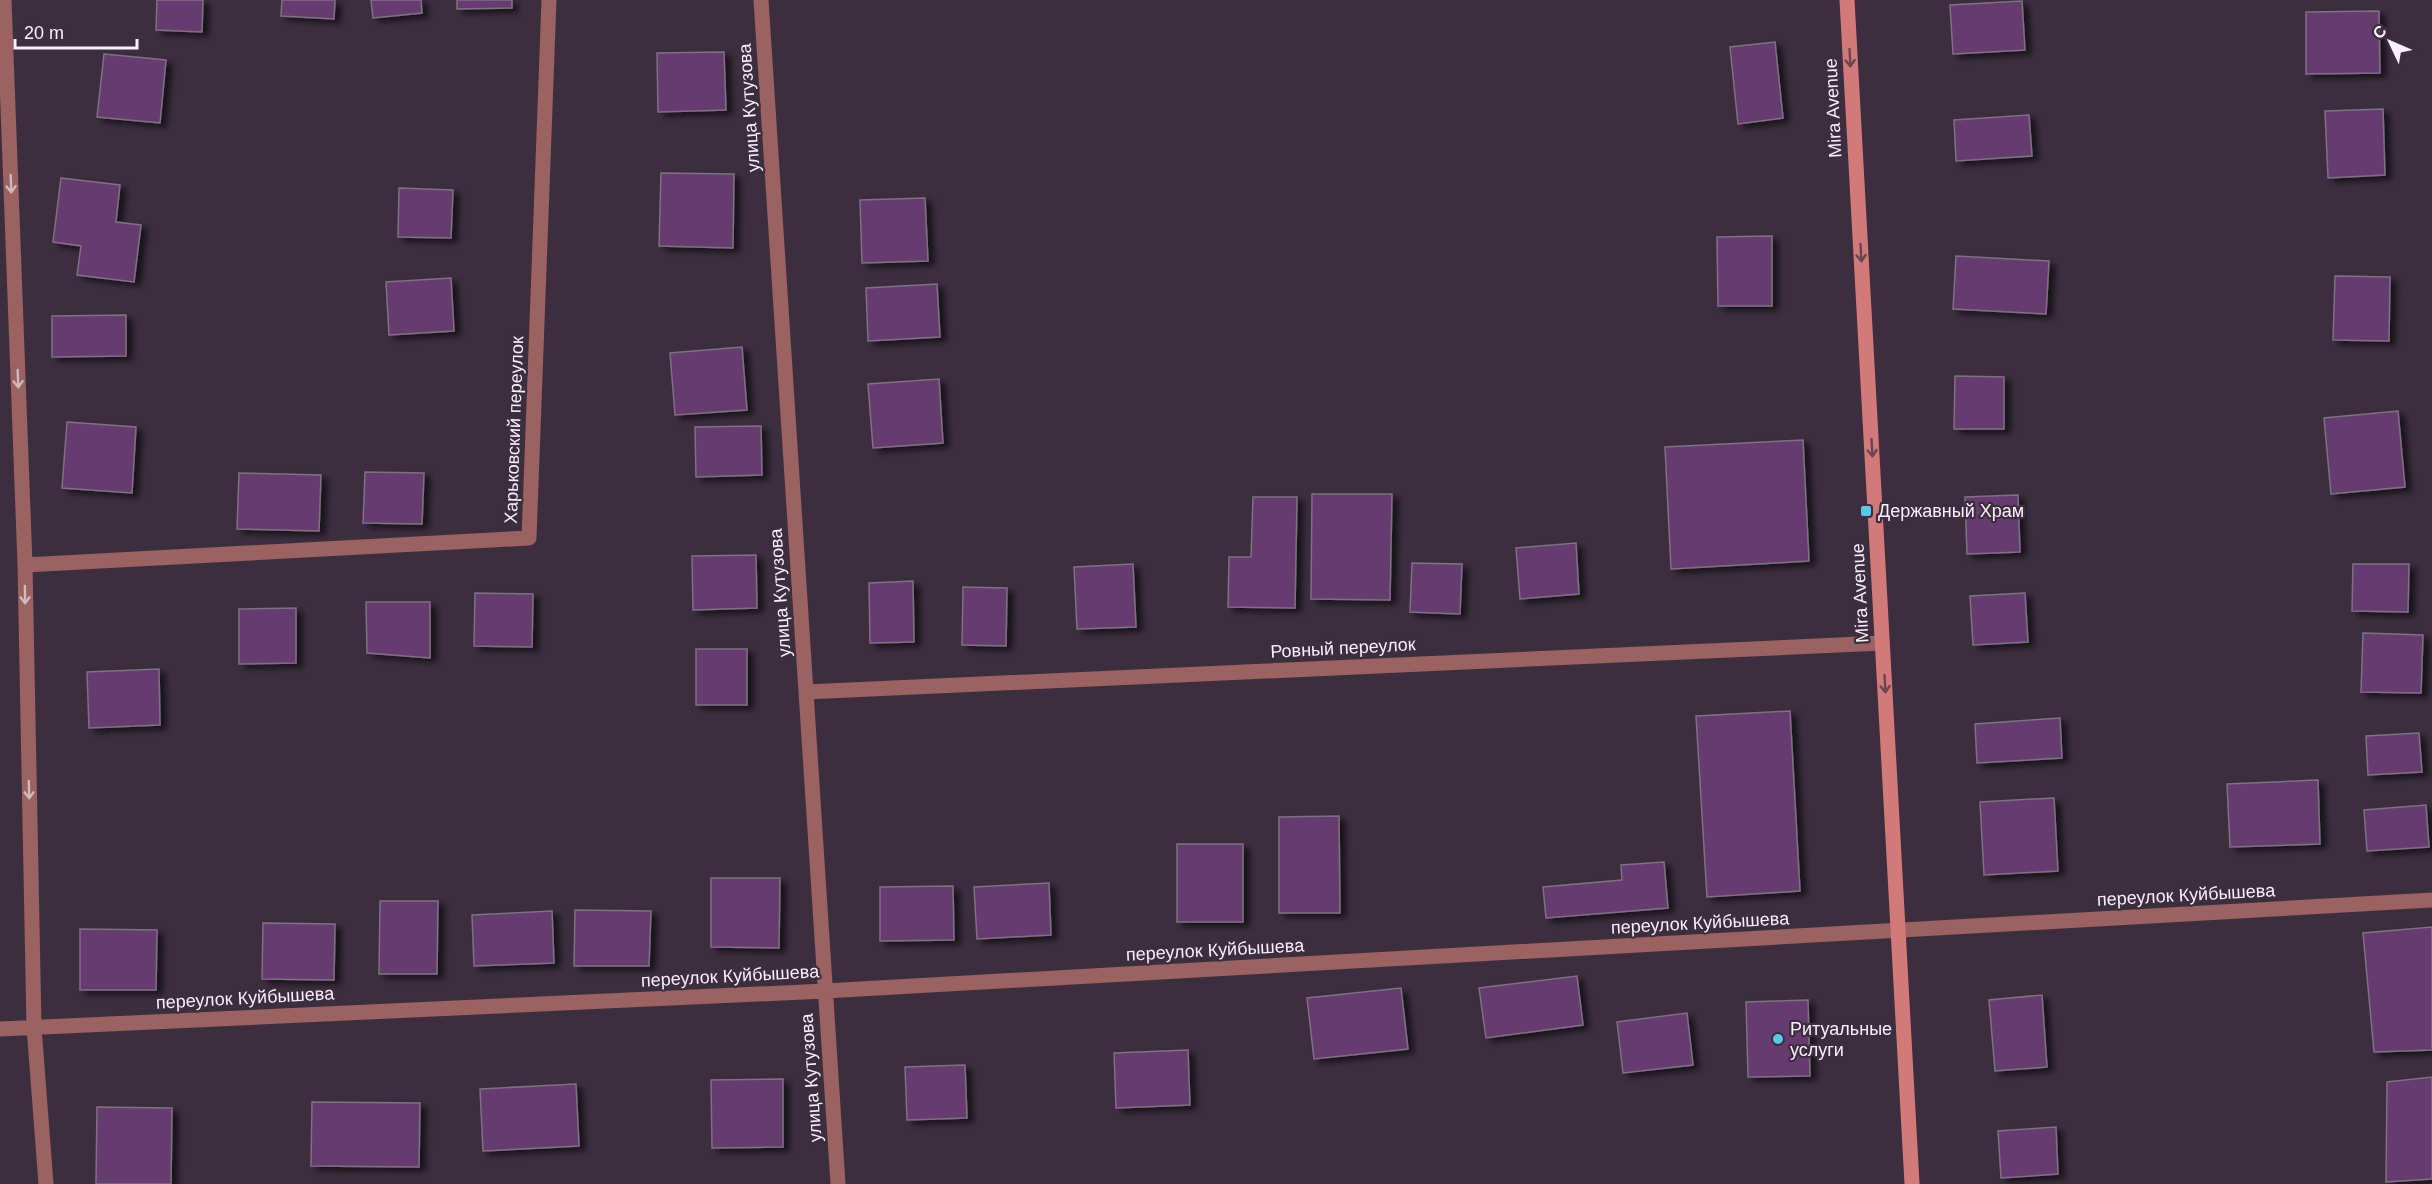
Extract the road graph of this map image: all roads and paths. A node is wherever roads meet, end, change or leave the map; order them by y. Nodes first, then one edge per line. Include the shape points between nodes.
1 (4, 0) edge
2 (549, 0) edge
3 (761, 0) edge
4 (1847, 0) edge
5 (25, 565) junction
6 (1882, 643) junction
7 (806, 692) junction
8 (2432, 900) edge
9 (1898, 931) junction
10 (825, 991) junction
11 (34, 1027) junction
12 (0, 1029) edge
13 (46, 1184) edge
14 (838, 1184) edge
15 (1912, 1184) edge

1 -> 5 street
2 - 5 street, Харьковский переулок via 529,538
3 - 7 street, улица Кутузова
4 -> 6 main road, Mira Avenue
5 -> 11 street
6 - 7 street, Ровный переулок
6 -> 9 main road, Mira Avenue
7 - 10 street, улица Кутузова
8 - 9 street, переулок Куйбышева
9 - 10 street, переулок Куйбышева
9 - 15 main road, Mira Avenue
10 - 11 street, переулок Куйбышева
10 - 14 street, улица Кутузова
11 - 12 street, переулок Куйбышева
11 - 13 street

